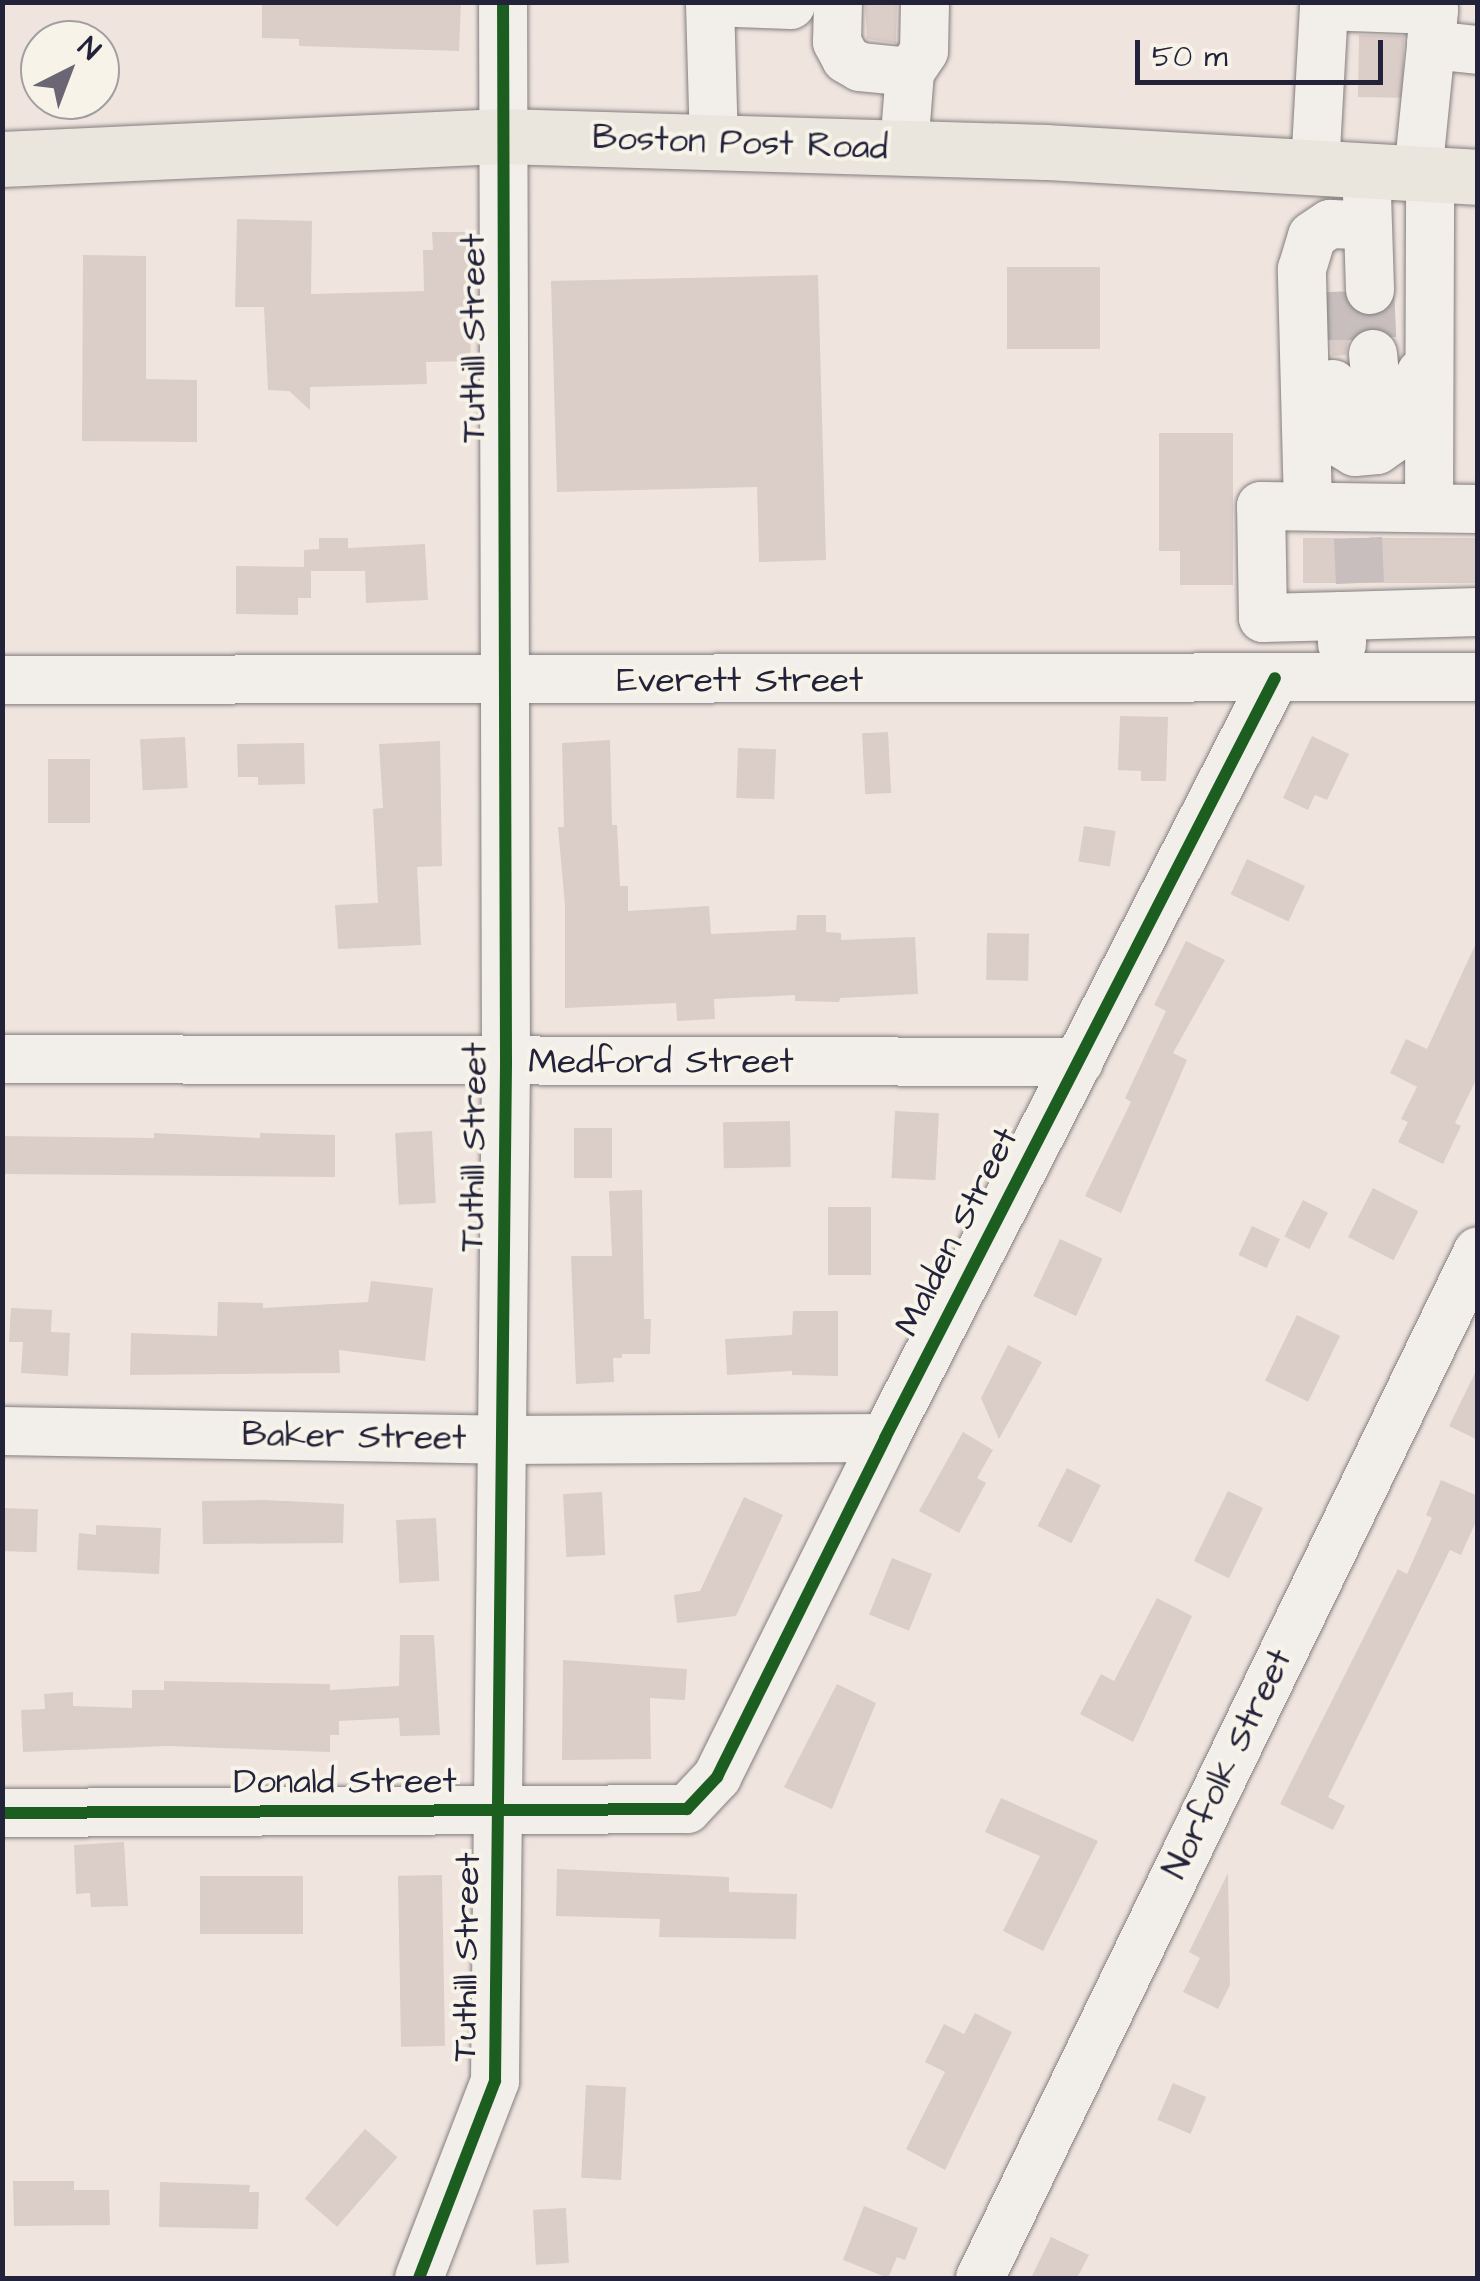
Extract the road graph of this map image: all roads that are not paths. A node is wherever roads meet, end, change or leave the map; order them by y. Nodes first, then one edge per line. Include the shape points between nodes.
1 (503, 2) edge
2 (710, 2) edge
3 (838, 2) edge
4 (925, 2) edge
5 (791, 5) edge
6 (1431, 45) junction
7 (1478, 50) edge
8 (910, 72) junction
9 (502, 136) junction
10 (714, 142) junction
11 (904, 148) junction
12 (2, 159) edge
13 (1390, 172) edge
14 (1348, 224) junction
15 (1351, 291) tunnel mouth
16 (1430, 351) junction
17 (1373, 354) tunnel mouth
18 (1333, 384) tunnel mouth
19 (1396, 430) junction
20 (1308, 506) junction
21 (1429, 508) junction
22 (1478, 509) edge
23 (1355, 572) junction
24 (1478, 612) edge
25 (1478, 677) edge
26 (1274, 678) junction
27 (1342, 678) junction
28 (2, 680) edge
29 (506, 682) junction
30 (2, 1059) edge
31 (506, 1062) junction
32 (1078, 1062) junction
33 (1478, 1251) edge
34 (2, 1431) edge
35 (885, 1438) junction
36 (499, 1440) junction
37 (687, 1808) joint
38 (499, 1812) junction
39 (2, 1813) edge
40 (418, 2278) edge
41 (980, 2278) edge

1 - 9 street, Tuthill Street
2 - 5 street
2 - 10 street
3 - 8 street via 837,42 846,60
4 - 8 street via 924,51
6 - 7 street
6 - 13 street
6 - 13 street via 1434,10 1324,6
8 - 11 street
9 - 10 main road, Boston Post Road
9 - 12 main road, Boston Post Road
9 - 29 street, Tuthill Street
10 - 11 main road, Boston Post Road
11 - 13 main road, Boston Post Road
13 - 14 street
13 - 16 street
14 - 15 street
14 - 20 street via 1312,236 1302,269
16 - 19 street
16 - 21 street
17 - 19 street via 1379,415
18 - 19 street via 1331,420 1340,442 1355,452 1376,450
20 - 23 street
20 - 23 street via 1262,506 1262,618
21 - 22 street
21 - 23 street
23 - 24 street
23 - 27 street
25 - 27 street, Everett Street
26 - 27 street, Everett Street
26 - 29 street, Everett Street
26 - 32 street, Malden Street
28 - 29 street, Everett Street
29 - 31 street, Tuthill Street
30 - 31 street, Medford Street
31 - 32 street, Medford Street
31 - 36 street, Tuthill Street
32 - 35 street, Malden Street
33 - 41 street, Norfolk Street
34 - 36 street, Baker Street
35 - 36 street, Baker Street
35 - 37 street, Malden Street via 717,1777
36 - 38 street, Tuthill Street
37 - 38 street, Donald Street
38 - 39 street, Donald Street
38 - 40 street, Tuthill Street via 495,2081

